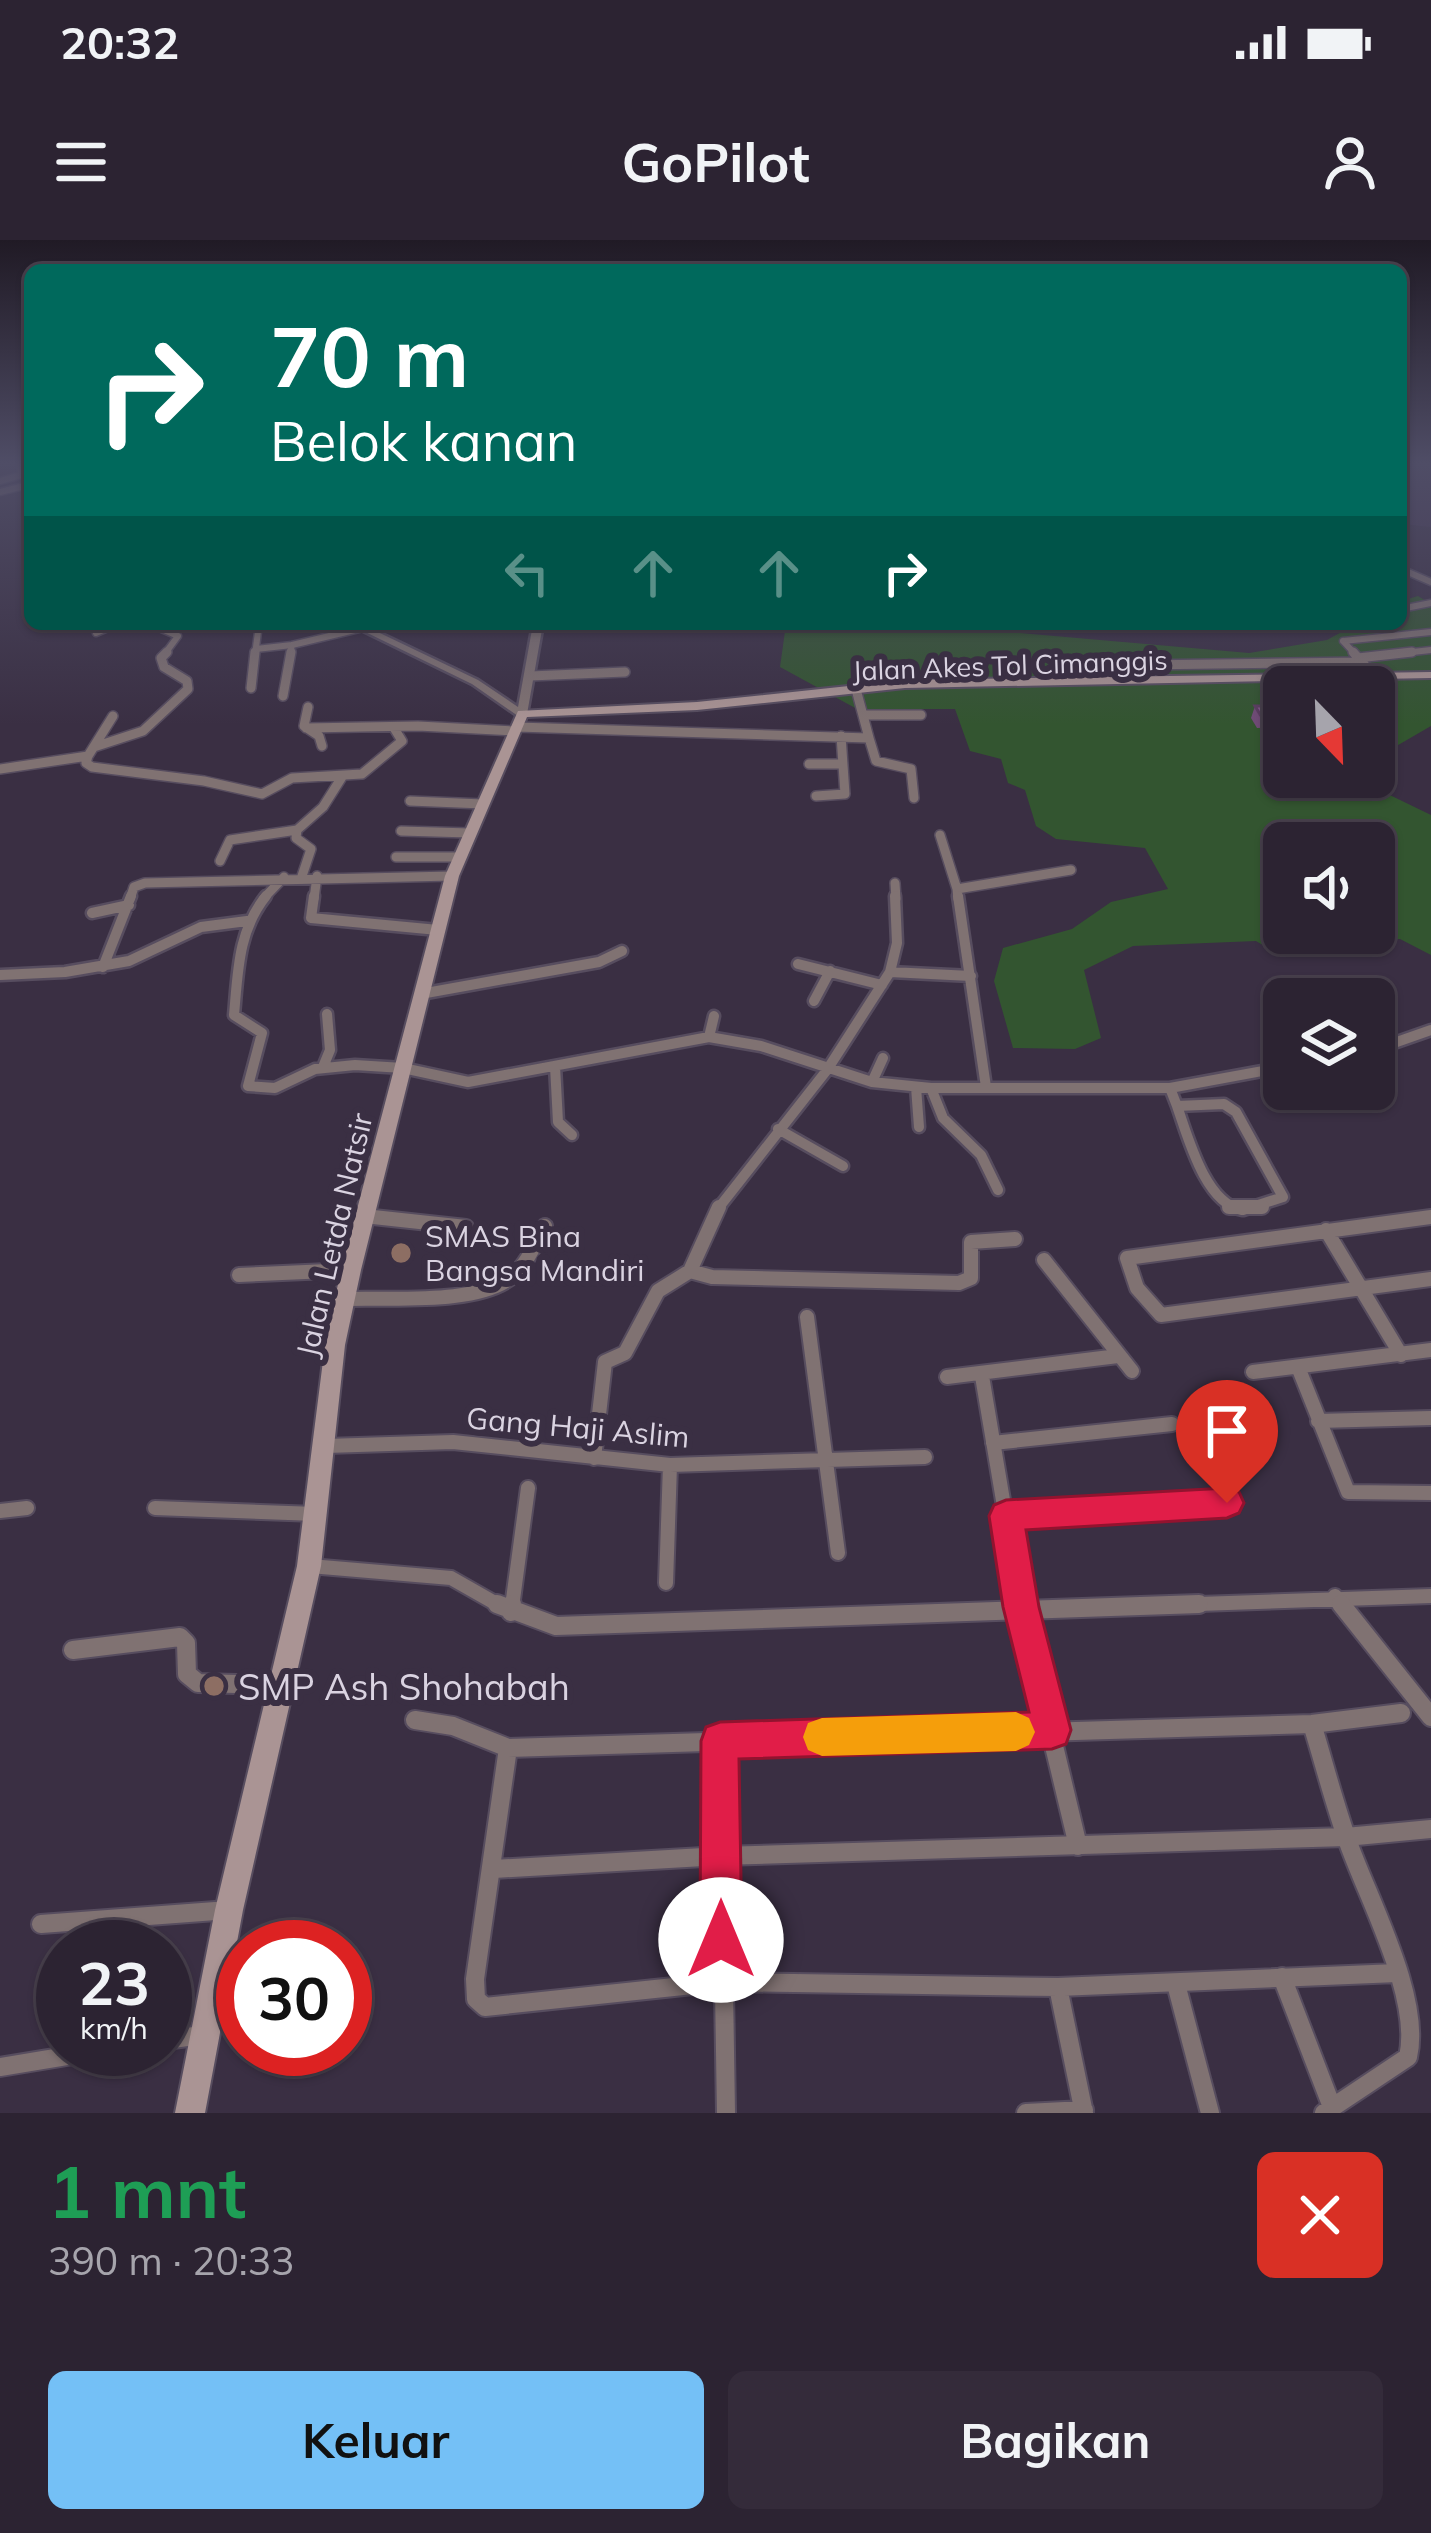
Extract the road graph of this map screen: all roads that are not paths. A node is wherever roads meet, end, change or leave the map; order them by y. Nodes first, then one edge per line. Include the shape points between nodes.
1 (1431, 602) edge
2 (1414, 606) junction
3 (1407, 608) edge
4 (1431, 618) edge
5 (103, 630) edge
6 (164, 630) edge
7 (258, 630) edge
8 (345, 630) edge
9 (367, 630) edge
10 (537, 630) edge
11 (1431, 632) edge
12 (96, 633) dead end
13 (292, 645) junction
14 (256, 649) junction
15 (1184, 650) dead end
16 (1431, 650) edge
17 (1359, 660) junction
18 (1141, 665) dead end
19 (1192, 665) junction
20 (1365, 666) edge
21 (625, 672) dead end
22 (530, 676) junction
23 (1431, 677) edge
24 (1395, 678) edge
25 (1263, 679) edge
26 (1263, 681) edge
27 (251, 688) dead end
28 (857, 693) junction
29 (283, 696) dead end
30 (308, 707) dead end
31 (922, 715) dead end
32 (113, 716) dead end
33 (864, 716) junction
34 (519, 723) junction
35 (306, 728) junction
36 (394, 728) junction
37 (448, 729) junction
38 (841, 736) junction
39 (869, 738) junction
40 (403, 741) junction
41 (322, 746) dead end
42 (91, 752) junction
43 (334, 764) dead end
44 (809, 764) dead end
45 (842, 764) junction
46 (0, 769) edge
47 (326, 777) junction
48 (342, 777) junction
49 (816, 796) dead end
50 (914, 798) dead end
51 (410, 801) dead end
52 (483, 804) junction
53 (296, 830) junction
54 (401, 831) dead end
55 (470, 833) junction
56 (940, 836) dead end
57 (396, 856) dead end
58 (220, 861) dead end
59 (456, 866) junction
60 (1071, 870) dead end
61 (302, 876) junction
62 (317, 876) junction
63 (284, 877) junction
64 (895, 883) dead end
65 (957, 889) junction
66 (130, 905) junction
67 (92, 913) dead end
68 (247, 921) junction
69 (438, 930) junction
70 (622, 951) dead end
71 (798, 964) dead end
72 (104, 967) junction
73 (830, 971) junction
74 (890, 972) junction
75 (0, 976) edge
76 (971, 976) junction
77 (882, 985) junction
78 (426, 993) junction
79 (814, 1001) dead end
80 (327, 1014) dead end
81 (714, 1016) dead end
82 (1431, 1030) edge
83 (709, 1036) junction
84 (1395, 1043) edge
85 (883, 1058) dead end
86 (555, 1066) junction
87 (322, 1067) junction
88 (404, 1069) junction
89 (826, 1070) junction
90 (1263, 1071) edge
91 (872, 1082) junction
92 (916, 1087) junction
93 (931, 1088) junction
94 (986, 1088) junction
95 (1170, 1088) junction
96 (1176, 1106) junction
97 (920, 1127) dead end
98 (778, 1129) junction
99 (572, 1135) dead end
100 (843, 1166) dead end
101 (998, 1190) dead end
102 (364, 1216) junction
103 (1431, 1217) edge
104 (545, 1226) dead end
105 (466, 1227) dead end
106 (1326, 1230) junction
107 (1015, 1239) dead end
108 (1044, 1260) dead end
109 (351, 1270) junction
110 (689, 1271) junction
111 (238, 1275) dead end
112 (1431, 1280) edge
113 (1363, 1288) junction
114 (344, 1298) junction
115 (807, 1317) dead end
116 (1431, 1350) edge
117 (1402, 1355) junction
118 (1118, 1356) junction
119 (1298, 1367) junction
120 (1132, 1371) dead end
121 (1253, 1372) dead end
122 (982, 1376) junction
123 (947, 1377) dead end
124 (1431, 1418) edge
125 (1318, 1421) junction
126 (1172, 1424) dead end
127 (993, 1443) junction
128 (326, 1446) junction
129 (925, 1457) dead end
130 (594, 1458) junction
131 (826, 1460) junction
132 (670, 1466) junction
133 (528, 1488) dead end
134 (1431, 1493) edge
135 (1227, 1503) dead end
136 (27, 1508) dead end
137 (154, 1508) dead end
138 (0, 1510) edge
139 (318, 1514) junction
140 (1006, 1516) junction
141 (838, 1553) dead end
142 (309, 1566) junction
143 (666, 1583) dead end
144 (1431, 1596) edge
145 (1335, 1597) junction
146 (1021, 1607) junction
147 (512, 1612) junction
148 (73, 1650) dead end
149 (280, 1685) junction
150 (1401, 1714) dead end
151 (1431, 1717) edge
152 (415, 1720) dead end
153 (1312, 1724) junction
154 (1052, 1730) junction
155 (720, 1741) junction
156 (508, 1748) junction
157 (1431, 1829) edge
158 (1346, 1837) junction
159 (1078, 1846) junction
160 (721, 1856) junction
161 (494, 1869) junction
162 (229, 1910) junction
163 (94, 1920) edge
164 (1397, 1972) junction
165 (1282, 1977) junction
166 (721, 1982) junction
167 (1176, 1984) junction
168 (1058, 1987) junction
169 (202, 2035) junction
170 (192, 2036) edge
171 (36, 2061) edge
172 (0, 2067) edge
173 (1328, 2110) edge
174 (1084, 2111) edge
175 (190, 2113) edge
176 (726, 2113) edge
177 (1025, 2113) edge
178 (1210, 2113) edge

1 - 2 street
2 - 3 street
2 - 4 street
5 - 12 street
6 - 42 street via 178,643 161,658 164,667 188,689 143,731
7 - 14 street
8 - 13 street
9 - 34 street via 490,689
10 - 22 street
11 - 17 street via 1341,642
13 - 14 street
13 - 29 street
14 - 27 street
15 - 19 street
16 - 17 street
17 - 19 street
17 - 20 street
18 - 19 street
21 - 22 street
22 - 34 street
23 - 24 main road, Jalan Akes Tol Cimanggis
25 - 34 main road via 904,684
26 - 28 main road, Jalan Akes Tol Cimanggis
28 - 33 street
28 - 34 main road, Jalan Akes Tol Cimanggis
30 - 35 street
31 - 33 street
32 - 42 street
33 - 39 street
34 - 37 street
34 - 38 street
34 - 52 main road, Jalan Letda Natsir
35 - 36 street
35 - 41 street
36 - 37 street
36 - 40 street
37 - 40 street
38 - 39 street
38 - 45 street
39 - 50 street via 876,761 911,769
40 - 48 street via 362,774
42 - 46 street
42 - 47 street via 92,767 256,794 292,778
43 - 47 street
44 - 45 street
45 - 49 street via 844,796
47 - 48 street
48 - 53 street
51 - 52 street
52 - 55 main road, Jalan Letda Natsir
53 - 58 street via 230,840
53 - 61 street via 311,849
54 - 55 street
55 - 59 main road, Jalan Letda Natsir
56 - 65 street
57 - 59 street
59 - 62 street
59 - 69 main road, Jalan Letda Natsir
60 - 65 street
61 - 62 street
61 - 63 street
62 - 69 street via 311,918
63 - 66 street via 146,883 134,887
63 - 68 street via 262,893
64 - 74 street
65 - 76 street
66 - 67 street
66 - 72 street
68 - 72 street via 201,927
68 - 87 street via 234,1015 262,1033 248,1085 281,1090
69 - 78 main road, Jalan Letda Natsir
70 - 78 street
71 - 73 street
72 - 75 street
73 - 77 street
73 - 79 street
74 - 76 street
74 - 77 street
76 - 94 street
77 - 89 street
78 - 88 main road, Jalan Letda Natsir
80 - 87 street via 330,1050
81 - 83 street
82 - 84 street
83 - 86 street
83 - 89 street
85 - 91 street
86 - 88 street via 447,1083
86 - 99 street via 558,1122
87 - 88 street
88 - 102 main road, Jalan Letda Natsir
89 - 91 street
89 - 98 street
90 - 95 street
91 - 92 street
92 - 93 street
92 - 97 street
93 - 94 street
93 - 101 street
94 - 95 street
95 - 96 street
96 - 96 street via 1223,1204 1270,1207 1283,1198 1236,1112 1224,1104
98 - 100 street
98 - 110 street via 707,1225
102 - 105 street
102 - 109 main road, Jalan Letda Natsir
103 - 106 street
104 - 114 street via 520,1269 494,1286
106 - 113 street
106 - 113 street via 1127,1258 1137,1288 1161,1315
107 - 110 street via 971,1242 971,1278 959,1283
108 - 118 street
109 - 111 street
109 - 114 main road, Jalan Letda Natsir
110 - 130 street via 658,1291 626,1353 605,1362
112 - 113 street
113 - 117 street
114 - 128 main road, Jalan Letda Natsir
115 - 131 street
116 - 117 street
117 - 119 street
118 - 120 street
118 - 122 street
119 - 121 street
119 - 125 street
122 - 123 street
122 - 127 street
124 - 125 street
125 - 134 street via 1348,1492
126 - 127 street
127 - 140 street
128 - 130 street, Gang Haji Aslim via 453,1442
128 - 139 main road, Jalan Letda Natsir
129 - 131 street, Gang Haji Aslim
130 - 132 street, Gang Haji Aslim
131 - 132 street, Gang Haji Aslim
131 - 141 street
132 - 143 street
133 - 147 street
135 - 140 street
136 - 138 street
137 - 139 street
139 - 142 main road, Jalan Letda Natsir
140 - 146 street
142 - 147 street via 434,1574
142 - 149 main road, Jalan Letda Natsir
144 - 145 street
145 - 146 street
145 - 151 street
146 - 147 street via 582,1627
146 - 154 street
148 - 149 street via 180,1637 187,1674 198,1683
149 - 162 main road, Jalan Letda Natsir
150 - 153 street
152 - 156 street
153 - 154 street
153 - 158 street
154 - 155 street
154 - 159 street
155 - 156 street
155 - 160 street
156 - 161 street
157 - 158 street
158 - 159 street
158 - 164 street
159 - 160 street
160 - 161 street
160 - 166 street
161 - 166 street via 475,1979 481,2006
162 - 163 street
162 - 169 main road, Jalan Letda Natsir
164 - 165 street
164 - 173 street via 1412,2052
165 - 167 street
165 - 173 street
166 - 168 street
166 - 176 street
167 - 168 street
167 - 178 street
168 - 174 street
169 - 170 street
169 - 175 main road, Jalan Letda Natsir
171 - 172 street
174 - 177 street

